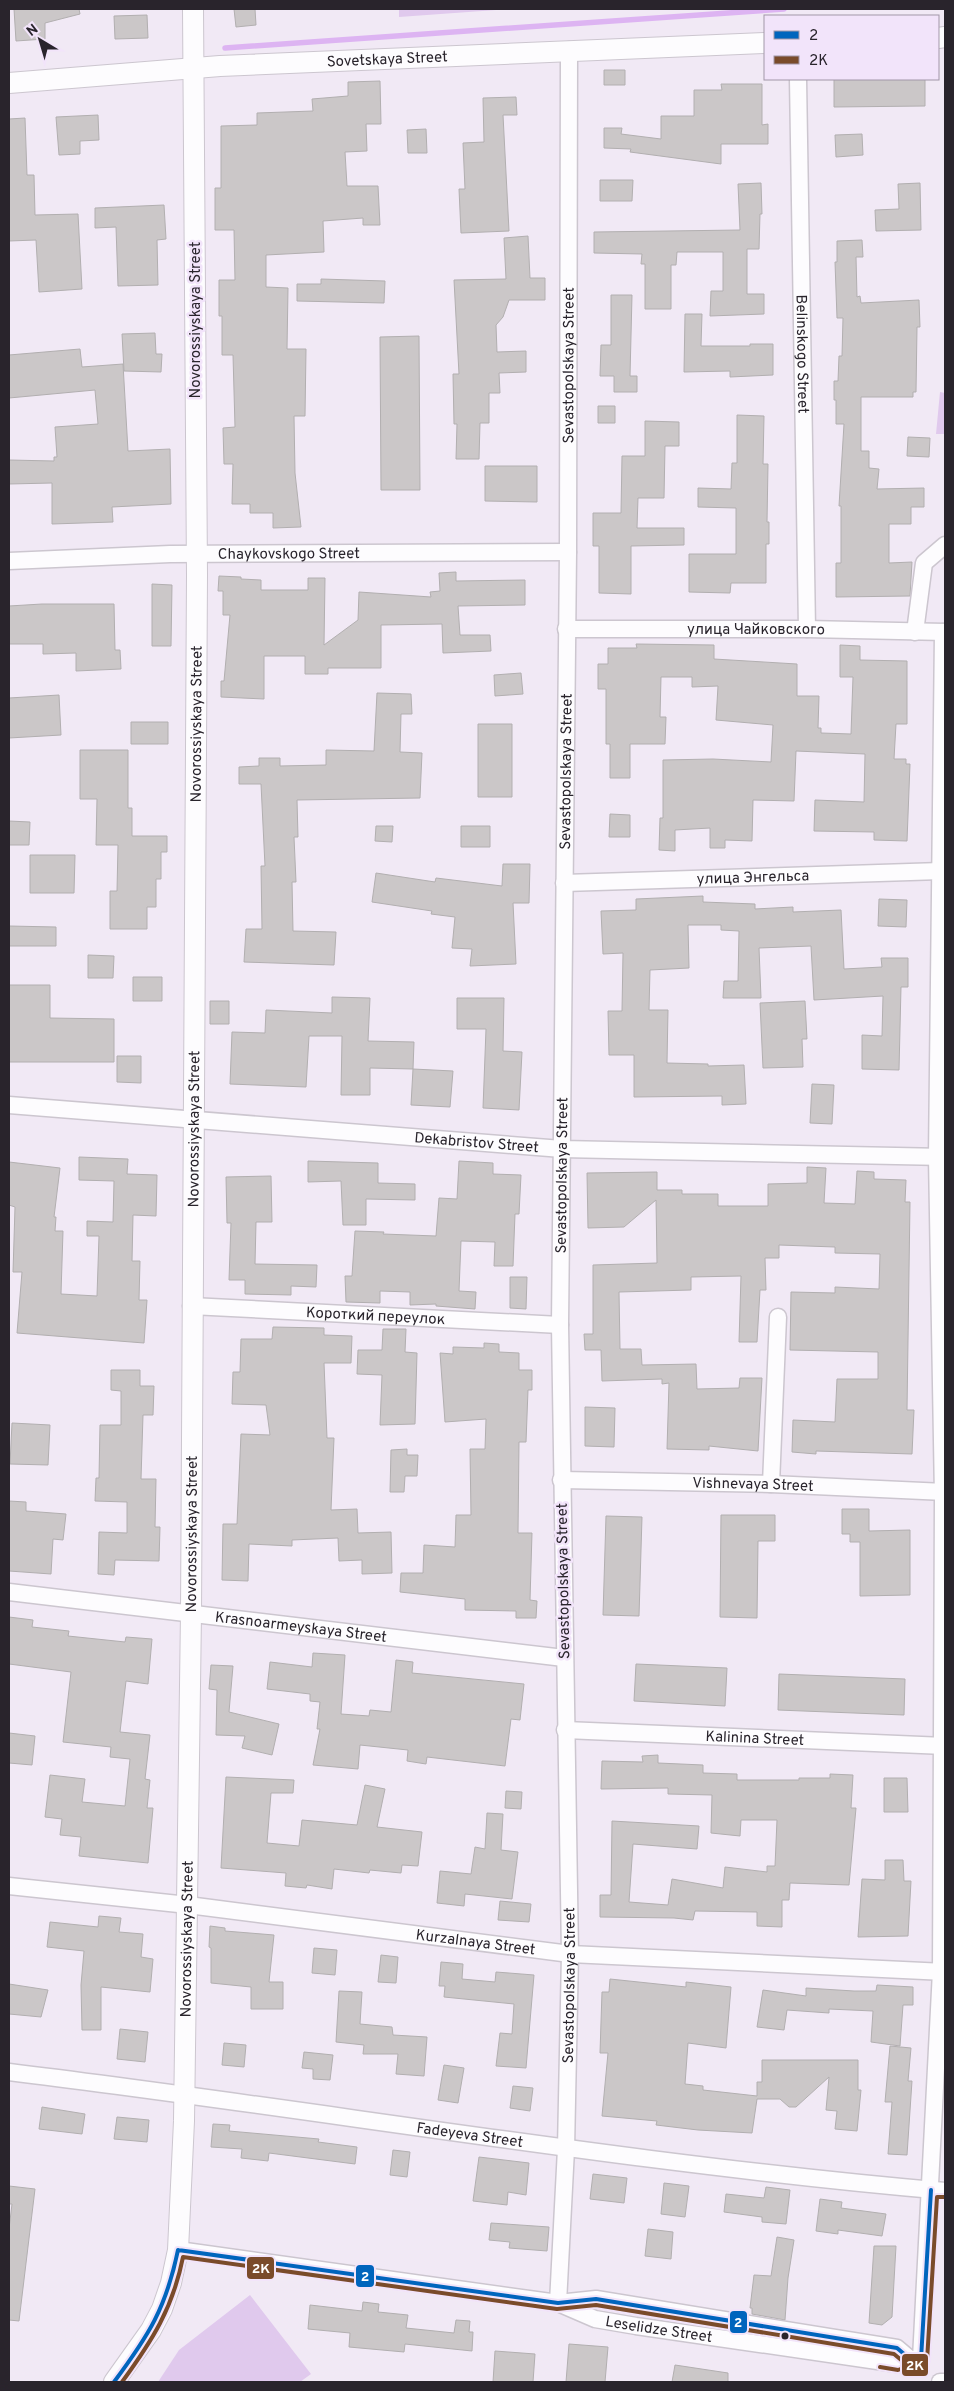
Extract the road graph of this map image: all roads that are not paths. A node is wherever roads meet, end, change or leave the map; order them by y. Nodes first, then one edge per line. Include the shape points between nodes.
1 (193, 9) edge
2 (764, 43) edge
3 (569, 50) junction
4 (193, 67) junction
5 (798, 80) edge
6 (9, 83) edge
7 (945, 545) edge
8 (568, 552) junction
9 (197, 554) junction
10 (9, 561) edge
11 (566, 629) junction
12 (807, 629) junction
13 (915, 632) junction
14 (944, 632) edge
15 (941, 871) junction
16 (564, 883) junction
17 (9, 1105) edge
18 (192, 1121) junction
19 (562, 1149) junction
20 (941, 1157) edge
21 (192, 1306) junction
22 (778, 1317) dead end
23 (560, 1324) junction
24 (562, 1480) junction
25 (771, 1484) junction
26 (944, 1492) edge
27 (9, 1592) edge
28 (191, 1614) junction
29 (564, 1658) junction
30 (565, 1730) junction
31 (944, 1746) edge
32 (9, 1886) edge
33 (188, 1905) junction
34 (570, 1954) junction
35 (943, 1971) edge
36 (9, 2072) edge
37 (184, 2094) junction
38 (566, 2149) junction
39 (938, 2190) edge
40 (178, 2250) junction
41 (558, 2303) junction
42 (114, 2382) edge
43 (940, 2382) edge
44 (945, 2382) edge

1 - 4 street, Novorossiyskaya Street
2 - 3 street, Sovetskaya Street
3 - 4 street, Sovetskaya Street
3 - 8 street, Sevastopolskaya Street
4 - 6 street, Sovetskaya Street
4 - 9 street, Novorossiyskaya Street
5 - 12 street, Belinskogo Street
7 - 13 street via 924,563
8 - 9 street, Chaykovskogo Street
8 - 11 street, Sevastopolskaya Street
9 - 10 street, Chaykovskogo Street
9 - 18 street, Novorossiyskaya Street
11 - 12 street, улица Чайковского
11 - 16 street, Sevastopolskaya Street
12 - 13 street, улица Чайковского
13 - 14 street, улица Чайковского
14 - 15 street
15 - 16 street, улица Энгельса
15 - 20 street
16 - 19 street, Sevastopolskaya Street
17 - 18 street, Dekabristov Street
18 - 19 street, Dekabristov Street
18 - 21 street, Novorossiyskaya Street
19 - 20 street, Dekabristov Street
19 - 23 street, Sevastopolskaya Street
20 - 26 street
21 - 23 street, Короткий переулок
21 - 28 street, Novorossiyskaya Street
22 - 25 street
23 - 24 street, Sevastopolskaya Street
24 - 25 street, Vishnevaya Street
24 - 29 street, Sevastopolskaya Street
25 - 26 street, Vishnevaya Street
26 - 31 street
27 - 28 street, Krasnoarmeyskaya Street
28 - 29 street, Krasnoarmeyskaya Street
28 - 33 street, Novorossiyskaya Street
29 - 30 street, Sevastopolskaya Street
30 - 31 street, Kalinina Street
30 - 34 street, Sevastopolskaya Street
31 - 35 street
32 - 33 street, Kurzalnaya Street
33 - 34 street, Kurzalnaya Street
33 - 37 street, Novorossiyskaya Street
34 - 35 street, Kurzalnaya Street
34 - 38 street, Sevastopolskaya Street
35 - 39 street
36 - 37 street, Fadeyeva Street
37 - 38 street, Fadeyeva Street
37 - 40 street, Novorossiyskaya Street
38 - 39 street, Fadeyeva Street
38 - 41 street, Sevastopolskaya Street
39 - 41 street, Leselidze Street via 916,2359 897,2348 596,2299
40 - 41 street, Leselidze Street
40 - 42 street via 162,2309
43 - 44 street

